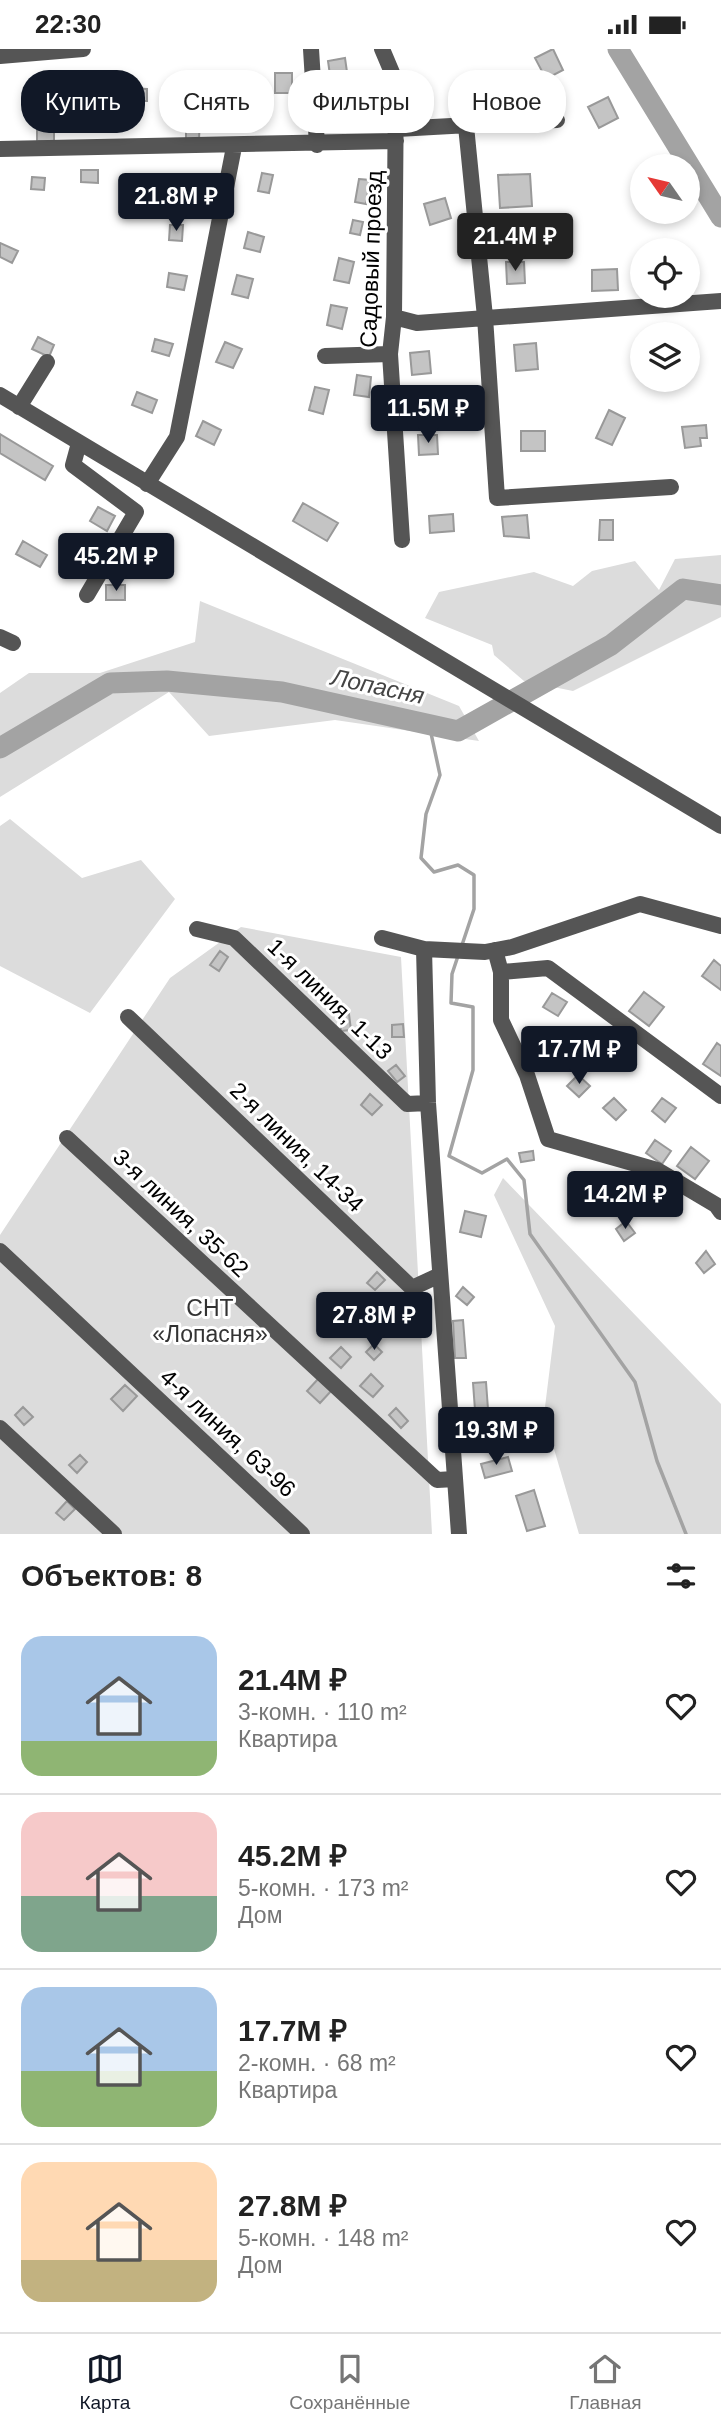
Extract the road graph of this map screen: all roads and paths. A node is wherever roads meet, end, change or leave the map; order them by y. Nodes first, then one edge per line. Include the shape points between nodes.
1 (83, 49) edge
2 (311, 49) edge
3 (383, 49) edge
4 (0, 56) edge
5 (448, 128) edge
6 (467, 133) edge
7 (397, 135) junction
8 (317, 145) junction
9 (234, 147) junction
10 (0, 149) edge
11 (721, 301) edge
12 (394, 317) junction
13 (485, 317) junction
14 (390, 354) junction
15 (325, 356) dead end
16 (47, 362) dead end
17 (0, 395) edge
18 (19, 407) junction
19 (79, 443) junction
20 (147, 484) junction
21 (671, 487) dead end
22 (402, 540) dead end
23 (87, 595) dead end
24 (721, 826) edge
25 (721, 926) edge
26 (197, 929) dead end
27 (382, 938) dead end
28 (424, 949) junction
29 (490, 951) junction
30 (501, 972) junction
31 (128, 1017) dead end
32 (721, 1096) edge
33 (428, 1103) junction
34 (67, 1138) dead end
35 (721, 1212) edge
36 (0, 1251) edge
37 (440, 1275) junction
38 (0, 1428) edge
39 (455, 1479) junction
40 (114, 1534) edge
41 (302, 1534) edge
42 (459, 1534) edge

1 - 4 street
2 - 8 street
3 - 7 street via 396,82
5 - 7 street, Садовый проезд
6 - 13 street
7 - 8 street, Садовый проезд
7 - 12 street, Садовый проезд
8 - 9 street, Садовый проезд
9 - 10 street, Садовый проезд
9 - 20 street via 177,437
11 - 13 street
12 - 13 street via 417,323
12 - 14 street, Садовый проезд
13 - 21 street via 497,498
14 - 15 street
14 - 22 street, Садовый проезд
16 - 18 street
17 - 18 street
18 - 19 street
19 - 20 street
19 - 23 street via 72,465 136,512
20 - 24 street
25 - 29 street via 640,904
26 - 33 street, 1-я линия, 1-13 via 234,938 407,1104
27 - 28 street
28 - 29 street
28 - 33 street
29 - 30 street
30 - 32 street via 548,968
30 - 35 street via 501,1020 527,1075 548,1139 657,1170
31 - 37 street, 2-я линия, 14-34 via 412,1288
33 - 37 street
34 - 39 street, 3-я линия, 35-62 via 437,1480
36 - 41 street, 4-я линия, 63-96
37 - 39 street
38 - 40 street
39 - 42 street

